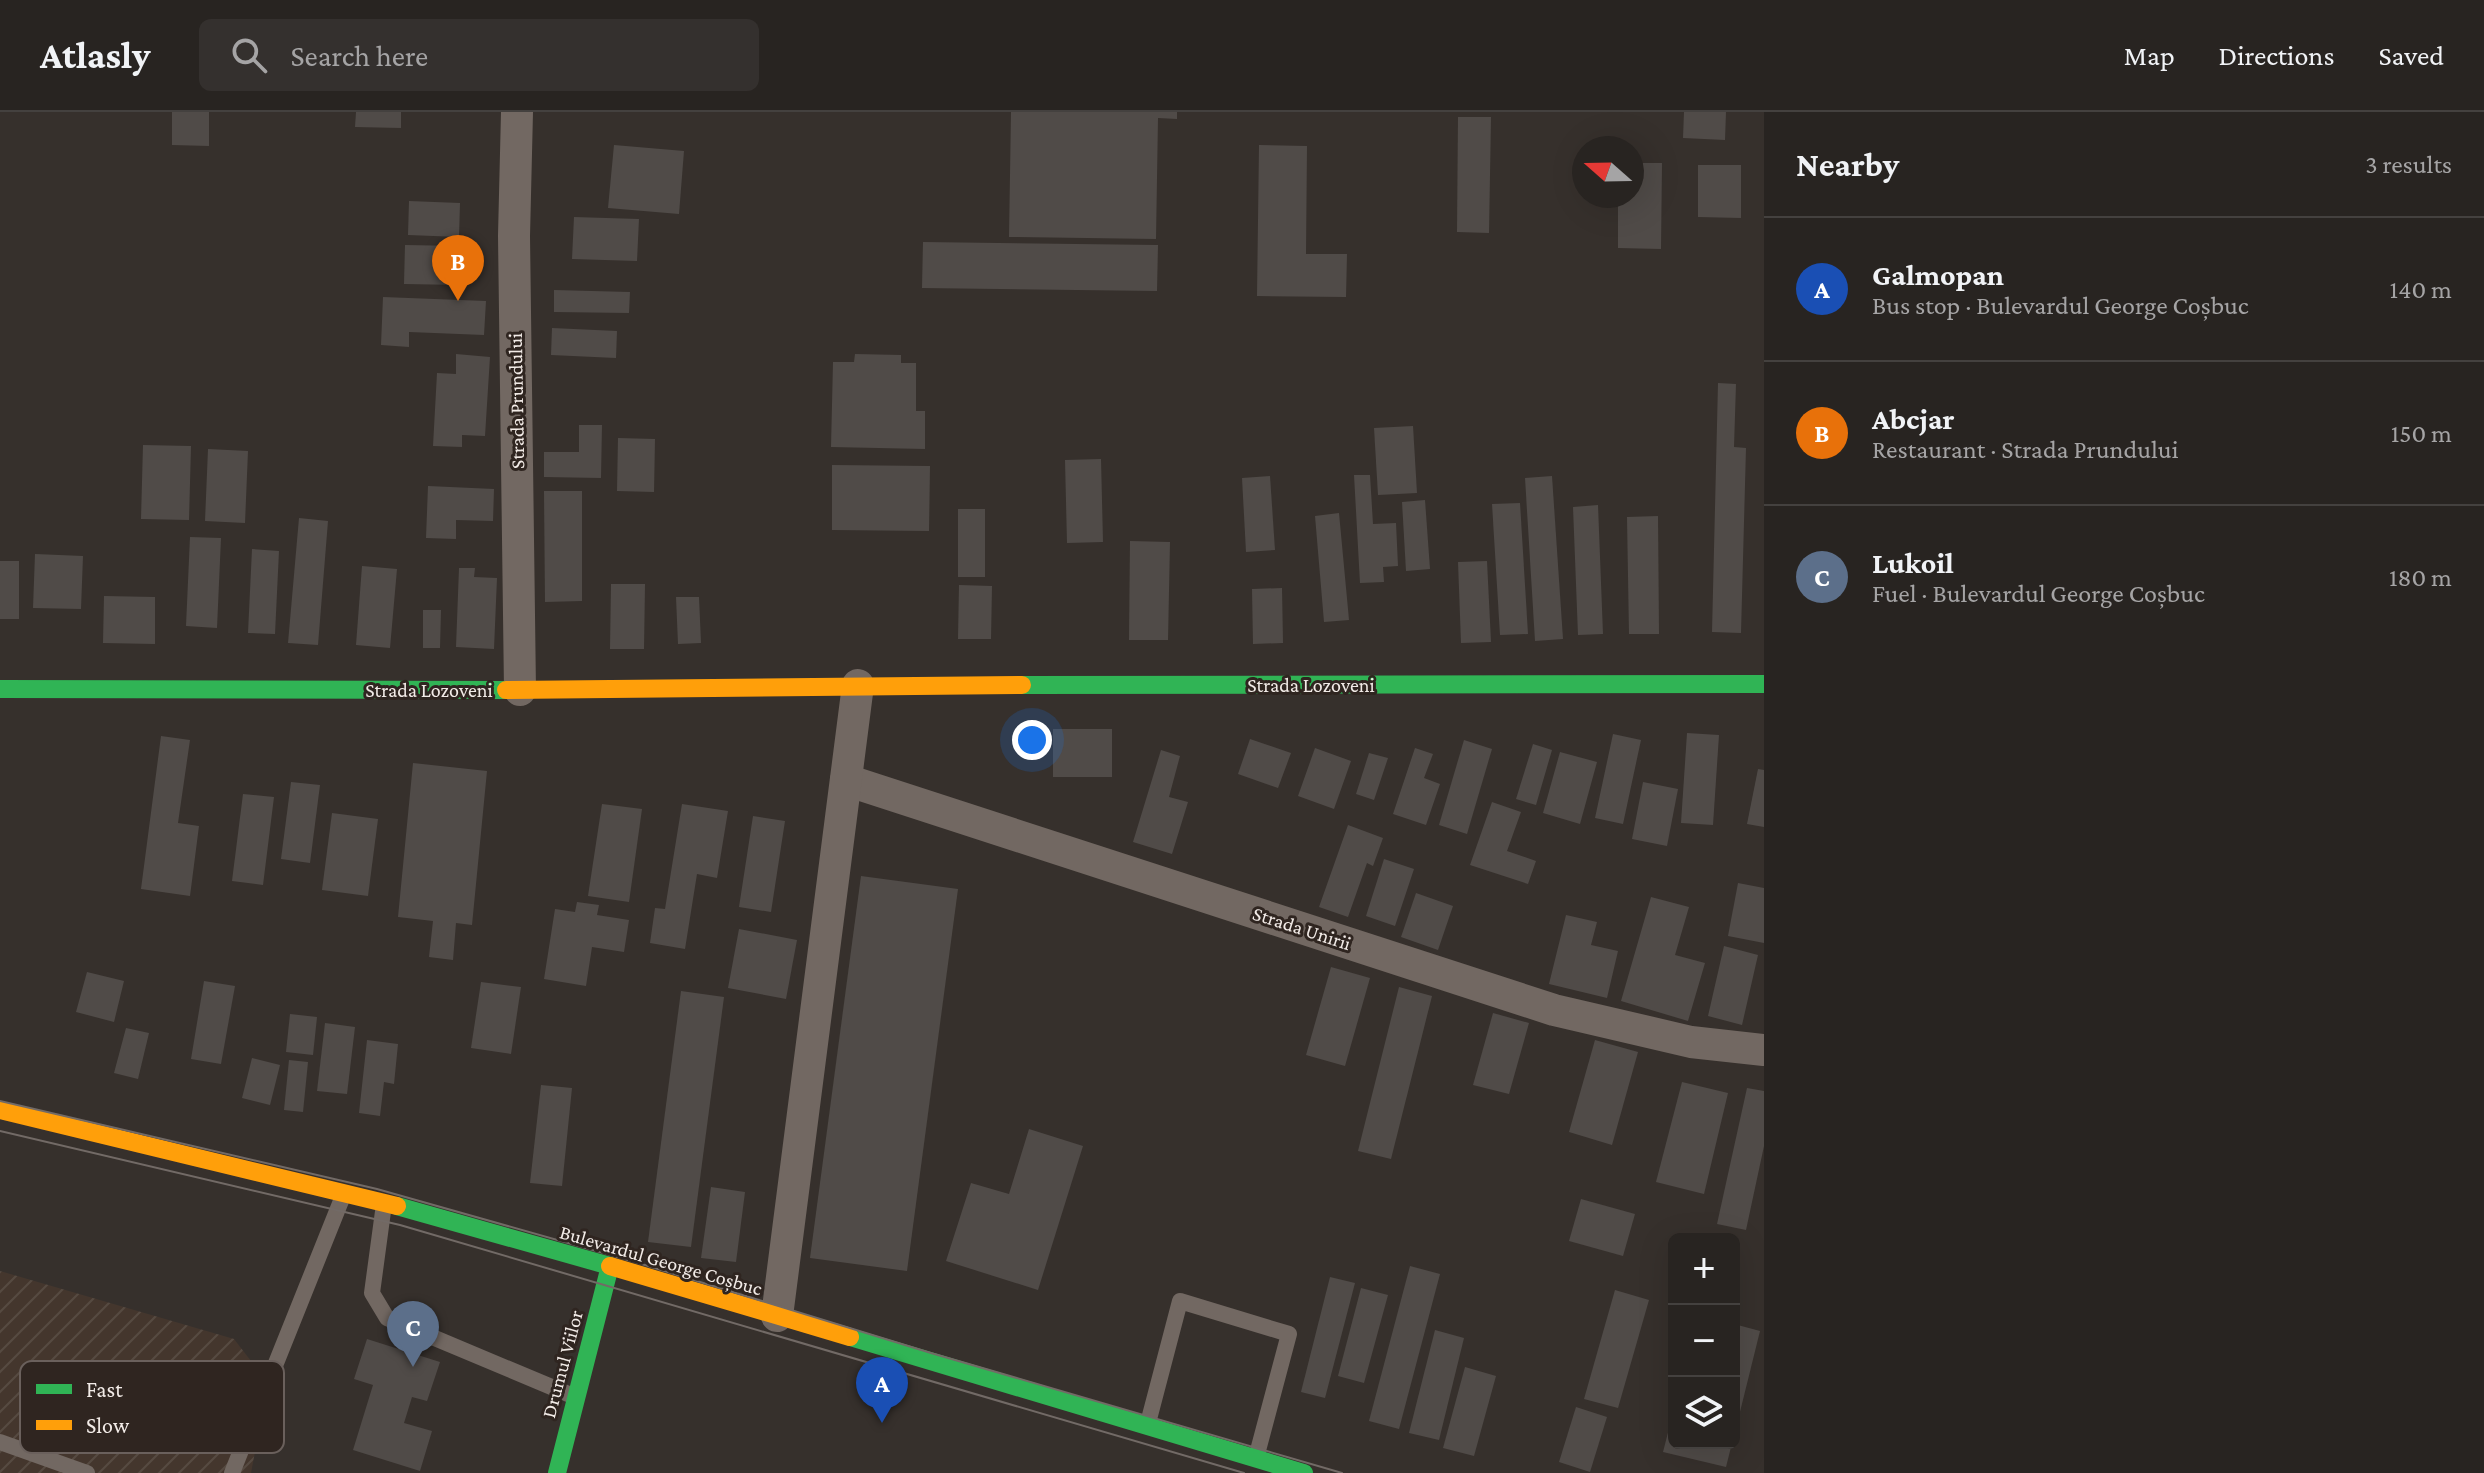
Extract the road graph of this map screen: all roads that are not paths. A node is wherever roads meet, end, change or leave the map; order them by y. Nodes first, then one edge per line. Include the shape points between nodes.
1 (517, 112) edge
2 (1764, 684) edge
3 (858, 685) junction
4 (0, 689) edge
5 (520, 690) junction
6 (846, 780) junction
7 (1764, 1050) edge
8 (0, 1110) edge
9 (344, 1193) junction
10 (385, 1203) junction
11 (610, 1266) junction
12 (777, 1316) junction
13 (277, 1361) edge
14 (576, 1398) junction
15 (1147, 1427) junction
16 (0, 1442) edge
17 (20, 1449) edge
18 (31, 1453) edge
19 (240, 1453) edge
20 (1255, 1459) junction
21 (1282, 1470) edge
22 (87, 1473) edge
23 (232, 1473) edge
24 (557, 1473) edge
25 (1304, 1473) edge

1 - 5 street, Strada Prundului
2 - 3 main road, Strada Lozoveni
3 - 5 main road, Strada Lozoveni
3 - 6 street
4 - 5 main road, Strada Lozoveni
6 - 7 street, Strada Unirii via 1554,1010 1691,1042
6 - 12 street
8 - 9 main road, Bulevardul George Coșbuc
9 - 10 main road, Bulevardul George Coșbuc
9 - 13 lane
10 - 11 main road, Bulevardul George Coșbuc
10 - 14 lane via 372,1293 387,1318
11 - 12 main road, Bulevardul George Coșbuc
11 - 14 main road, Drumul Viilor
12 - 15 main road, Bulevardul George Coșbuc
14 - 24 main road, Drumul Viilor
15 - 20 main road, Bulevardul George Coșbuc
15 - 20 lane via 1180,1301 1289,1334
16 - 17 lane
18 - 22 lane
19 - 23 lane
20 - 21 main road, Bulevardul George Coșbuc
21 - 25 main road, Bulevardul George Coșbuc

